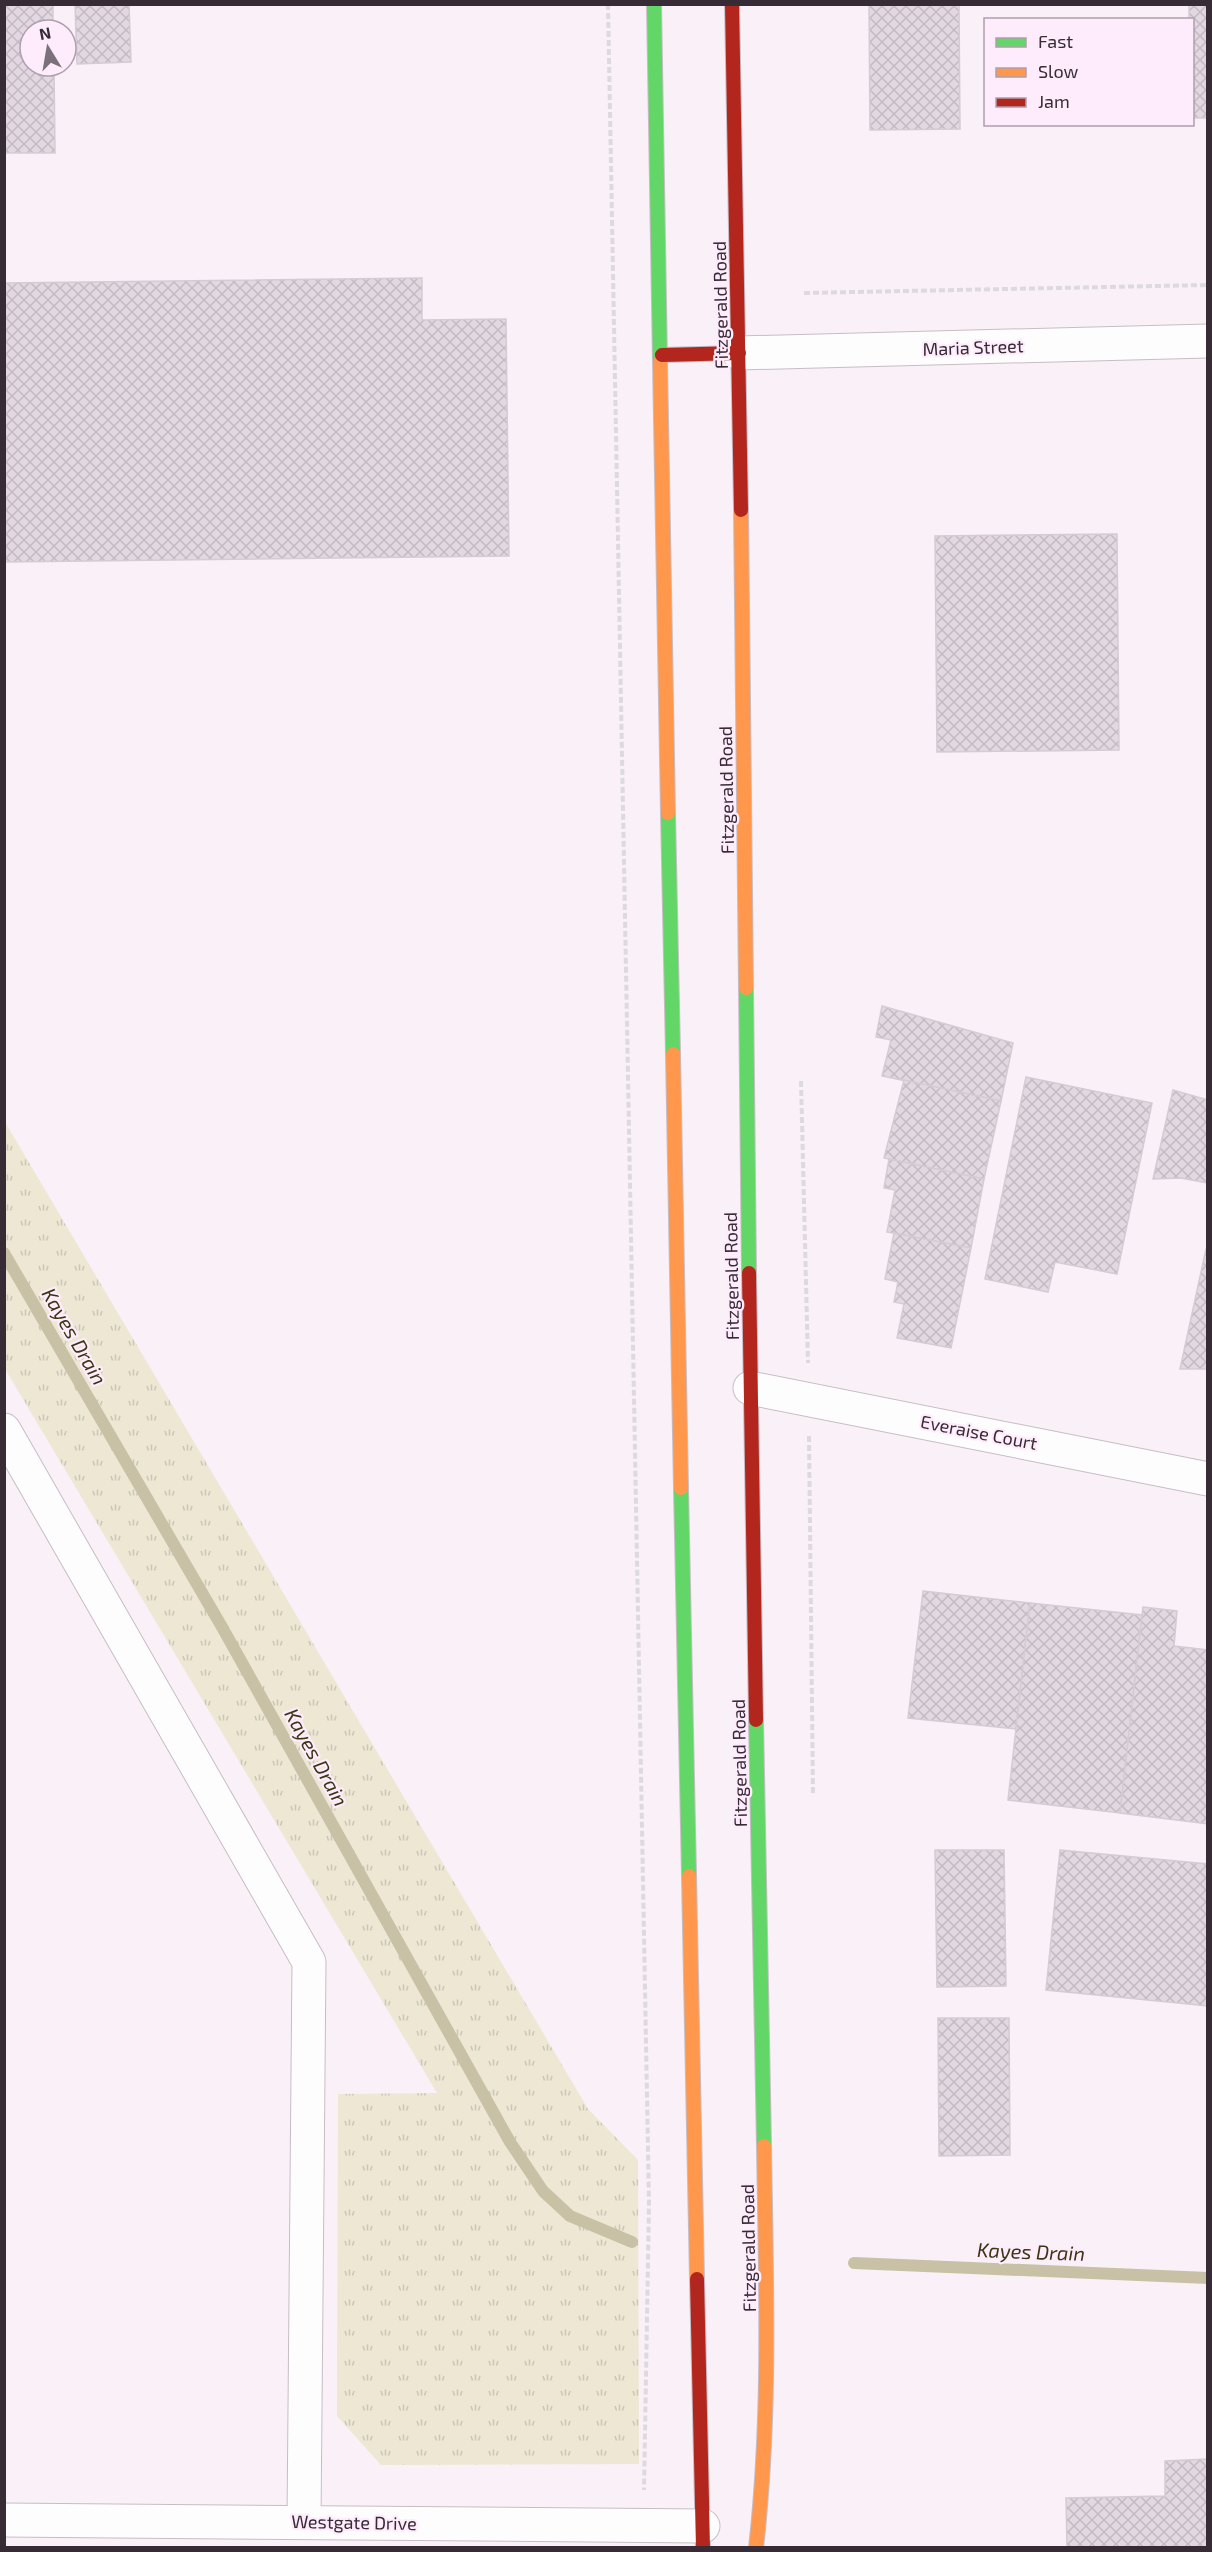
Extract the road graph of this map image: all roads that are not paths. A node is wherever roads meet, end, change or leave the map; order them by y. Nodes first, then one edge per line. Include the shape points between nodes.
1 (654, 4) edge
2 (732, 4) edge
3 (1208, 341) edge
4 (740, 353) junction
5 (662, 355) junction
6 (750, 1388) junction
7 (4, 1430) edge
8 (1208, 1479) edge
9 (4, 2520) edge
10 (304, 2521) junction
11 (703, 2537) edge
12 (756, 2547) edge

1 - 5 main road
2 - 4 main road, Fitzgerald Road
3 - 4 street, Maria Street
4 - 5 main road
4 - 6 main road, Fitzgerald Road
5 - 11 main road
6 - 8 street, Everaise Court
6 - 12 main road, Fitzgerald Road via 768,2363 764,2475
7 - 10 street via 309,1962
9 - 10 street, Westgate Drive
10 - 11 street, Westgate Drive via 643,2525

